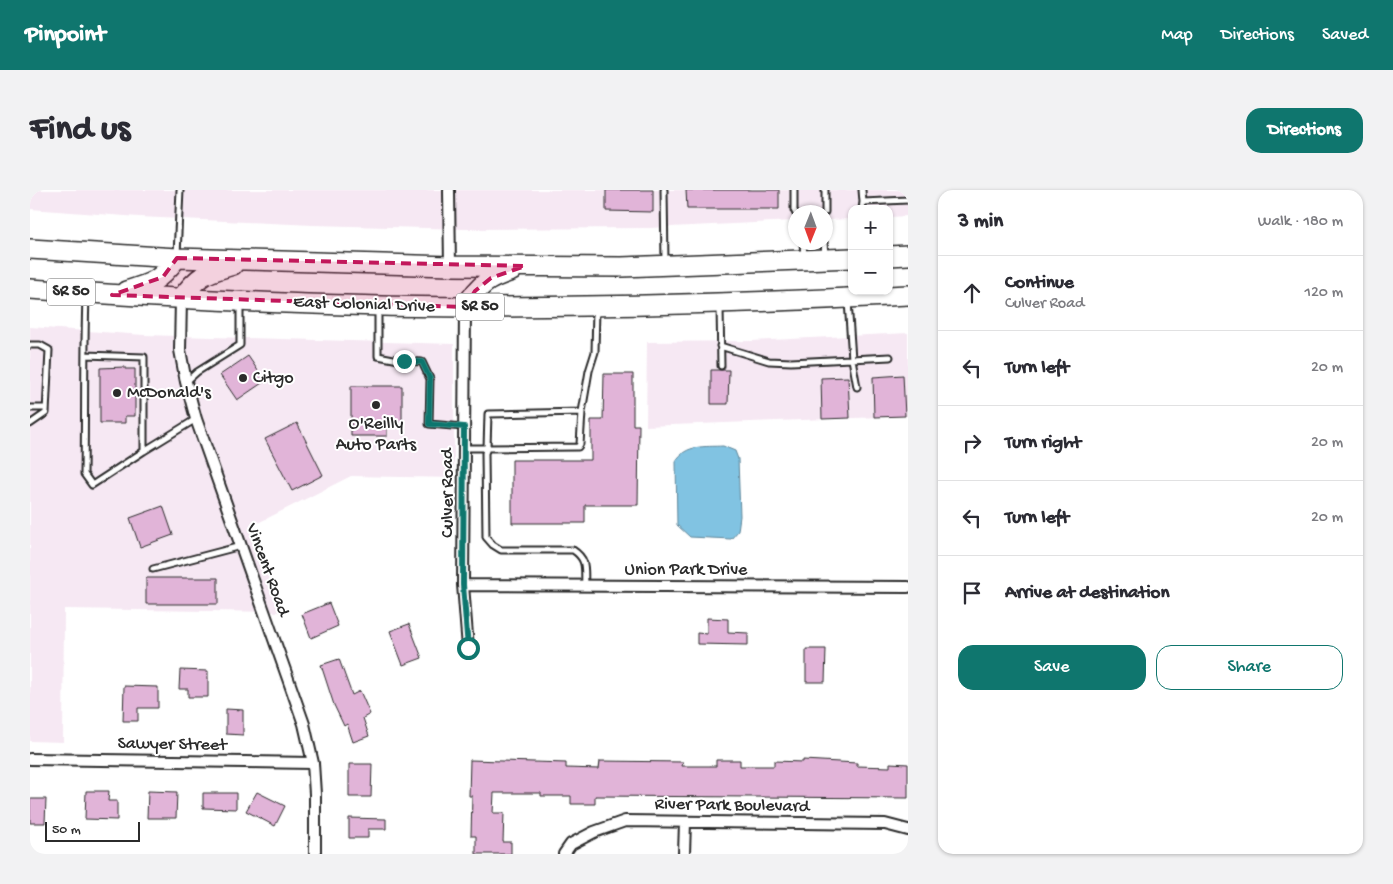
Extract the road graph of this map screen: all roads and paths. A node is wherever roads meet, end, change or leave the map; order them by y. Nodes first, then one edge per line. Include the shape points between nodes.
1 (180, 190) edge
2 (449, 190) edge
3 (664, 190) edge
4 (794, 190) edge
5 (825, 190) edge
6 (862, 190) edge
7 (908, 200) edge
8 (863, 202) junction
9 (794, 205) edge
10 (825, 205) edge
11 (863, 205) edge
12 (30, 249) edge
13 (804, 251) edge
14 (825, 251) edge
15 (908, 255) edge
16 (893, 256) edge
17 (848, 257) edge
18 (177, 258) junction
19 (248, 260) junction
20 (665, 265) junction
21 (450, 266) junction
22 (525, 266) junction
23 (30, 289) edge
24 (86, 293) junction
25 (112, 295) junction
26 (908, 295) edge
27 (848, 298) junction
28 (181, 299) junction
29 (240, 301) junction
30 (720, 304) junction
31 (378, 306) junction
32 (596, 306) junction
33 (465, 307) junction
34 (30, 345) edge
35 (720, 346) junction
36 (85, 355) junction
37 (890, 358) dead end
38 (852, 359) junction
39 (721, 366) dead end
40 (186, 382) junction
41 (857, 388) dead end
42 (30, 408) edge
43 (46, 408) junction
44 (582, 412) junction
45 (196, 419) junction
46 (30, 424) edge
47 (464, 427) junction
48 (464, 448) junction
49 (488, 448) junction
50 (144, 451) junction
51 (241, 546) junction
52 (153, 570) dead end
53 (463, 585) junction
54 (585, 586) junction
55 (908, 587) edge
56 (468, 648) dead end
57 (30, 759) edge
58 (313, 763) junction
59 (685, 822) junction
60 (908, 830) edge
61 (315, 854) edge
62 (564, 854) edge
63 (684, 854) edge

1 - 18 lane
2 - 21 street
3 - 20 lane
4 - 9 lane
5 - 10 lane
6 - 8 lane
7 - 8 lane
8 - 11 lane
12 - 18 highway, SR 50
13 - 14 highway, SR 50
13 - 20 highway, SR 50
14 - 17 highway, SR 50
15 - 16 highway
18 - 19 highway, SR 50
18 - 25 highway via 163,276 145,286
19 - 21 highway, SR 50
19 - 28 highway via 209,272 193,282
20 - 22 highway, SR 50
21 - 22 highway, SR 50
22 - 33 highway via 491,278 475,291
23 - 24 highway, East Colonial Drive / SR 50
24 - 25 highway, East Colonial Drive / SR 50
24 - 36 lane
25 - 28 highway, East Colonial Drive / SR 50
26 - 27 highway, East Colonial Drive / SR 50
27 - 30 highway, East Colonial Drive / SR 50
27 - 38 lane
28 - 29 highway, East Colonial Drive / SR 50
28 - 40 street, Vincent Road via 180,350
29 - 31 highway, East Colonial Drive / SR 50
29 - 40 lane via 240,345
30 - 32 highway, East Colonial Drive / SR 50
30 - 35 lane
31 - 33 highway, East Colonial Drive / SR 50
31 - 47 lane via 378,356 422,362 430,379 429,424
32 - 33 highway, East Colonial Drive / SR 50
32 - 44 lane via 595,352
33 - 47 street, Culver Road
34 - 43 lane via 40,345 49,350
35 - 38 lane via 769,361
35 - 39 lane
36 - 50 lane via 144,357
36 - 50 lane via 84,474 92,485
37 - 38 lane
38 - 41 lane
40 - 45 street, Vincent Road
42 - 43 lane
43 - 46 lane via 46,413
44 - 49 lane via 578,447
44 - 49 lane via 488,414
45 - 50 lane
45 - 51 street, Vincent Road
47 - 48 street, Culver Road
48 - 49 lane
48 - 53 street, Culver Road
49 - 54 lane via 485,453 486,537 501,550 573,550 585,562
51 - 52 lane
51 - 58 street, Vincent Road via 304,724
53 - 54 street, Union Park Drive
53 - 56 street, Culver Road
54 - 55 street, Union Park Drive
57 - 58 street, Sawyer Street
58 - 61 street, Vincent Road
59 - 60 street, River Park Boulevard via 885,824
59 - 62 street, River Park Boulevard via 625,821 571,844
59 - 63 street

